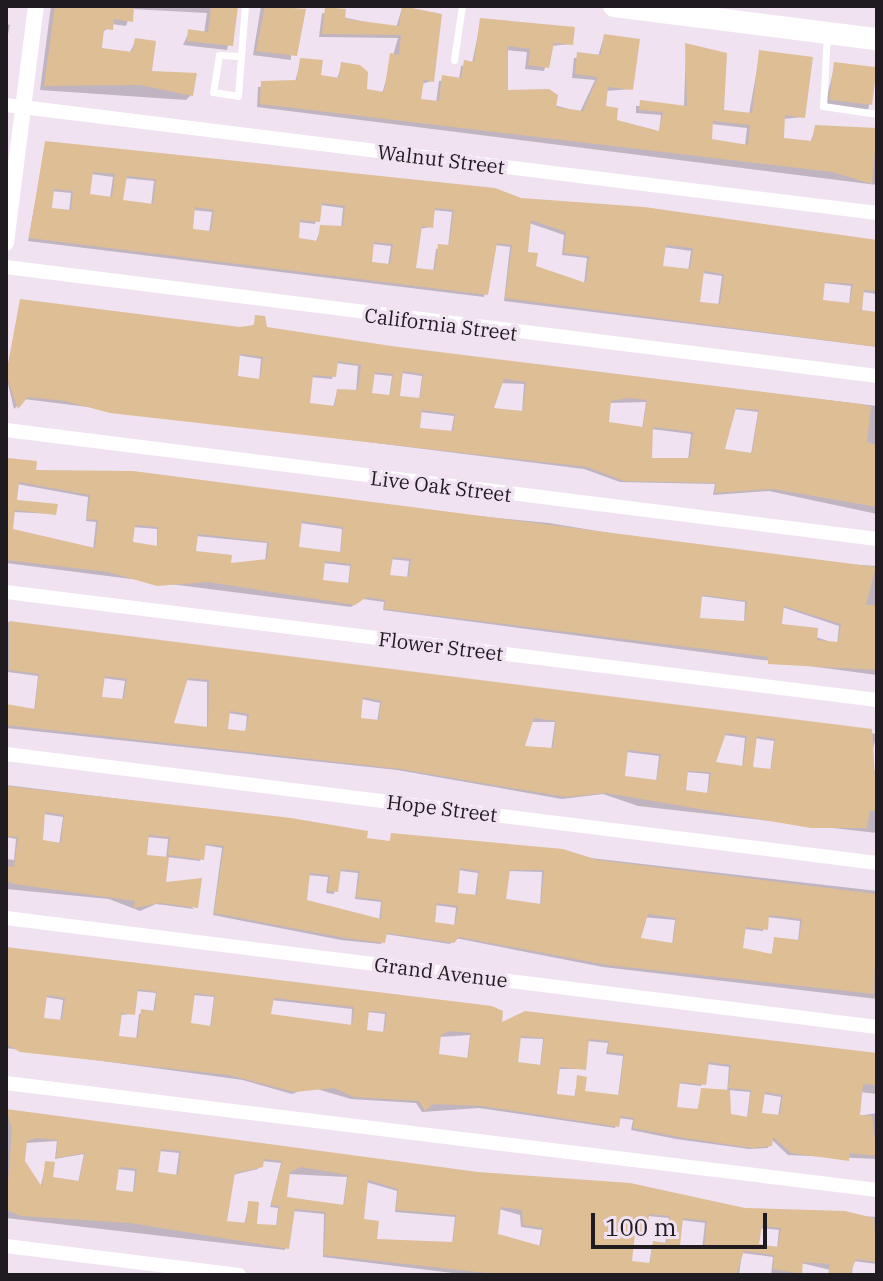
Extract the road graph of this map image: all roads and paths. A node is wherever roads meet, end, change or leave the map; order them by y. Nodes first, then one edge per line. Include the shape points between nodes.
1 (36, 6) edge
2 (245, 6) edge
3 (462, 6) edge
4 (614, 6) edge
5 (716, 12) edge
6 (828, 33) junction
7 (877, 39) edge
8 (240, 56) junction
9 (454, 60) dead end
10 (14, 106) edge
11 (877, 114) edge
12 (877, 213) edge
13 (6, 243) edge
14 (6, 267) edge
15 (877, 376) edge
16 (6, 430) edge
17 (877, 539) edge
18 (6, 592) edge
19 (877, 700) edge
20 (6, 754) edge
21 (877, 863) edge
22 (6, 918) edge
23 (877, 1027) edge
24 (6, 1083) edge
25 (877, 1190) edge
26 (6, 1246) edge
27 (239, 1275) edge

1 - 10 street
2 - 8 lane
3 - 9 lane
4 - 5 main road
5 - 6 main road
6 - 7 main road
6 - 11 lane via 823,106
8 - 8 lane via 238,96 213,92 219,55
10 - 12 street, Walnut Street
10 - 13 street
14 - 15 street, California Street
16 - 17 street, Live Oak Street
18 - 19 street, Flower Street
20 - 21 street, Hope Street
22 - 23 street, Grand Avenue
24 - 25 street
26 - 27 street

